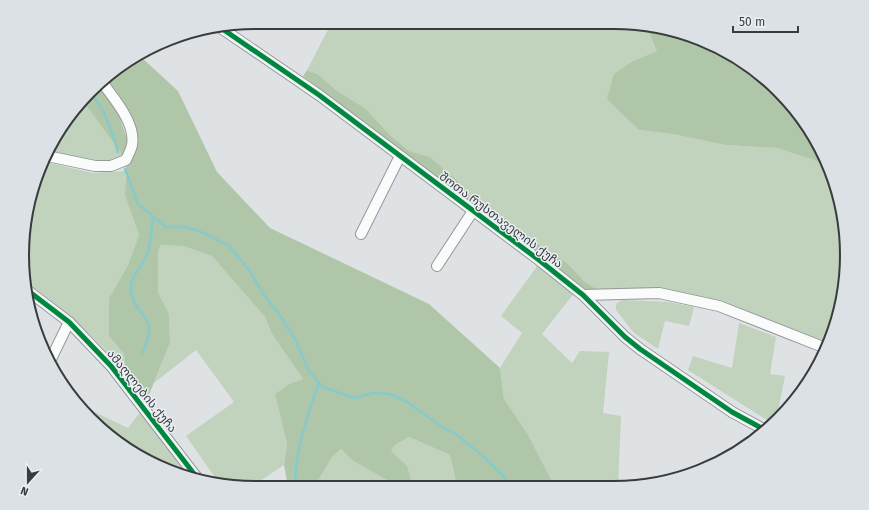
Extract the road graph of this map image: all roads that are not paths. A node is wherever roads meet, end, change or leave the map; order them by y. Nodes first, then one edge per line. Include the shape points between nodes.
1 (225, 31) edge
2 (105, 86) edge
3 (400, 156) junction
4 (51, 157) edge
5 (473, 211) junction
6 (361, 234) dead end
7 (437, 266) dead end
8 (32, 294) edge
9 (583, 295) junction
10 (69, 322) junction
11 (821, 346) edge
12 (52, 356) edge
13 (760, 427) edge
14 (192, 472) edge

1 - 3 street, შოთა რუსთაველის ქუჩა
2 - 4 street via 126,117 130,128 132,145 126,160 111,166 96,166
3 - 5 street, შოთა რუსთაველის ქუჩა
3 - 6 street
5 - 7 street
5 - 9 street, შოთა რუსთაველის ქუჩა
8 - 10 street, ამაღლების ქუჩა
9 - 11 street via 659,293 719,306
9 - 13 street, შოთა რუსთაველის ქუჩა via 625,338 732,412
10 - 12 street
10 - 14 street, ამაღლების ქუჩა via 111,366

